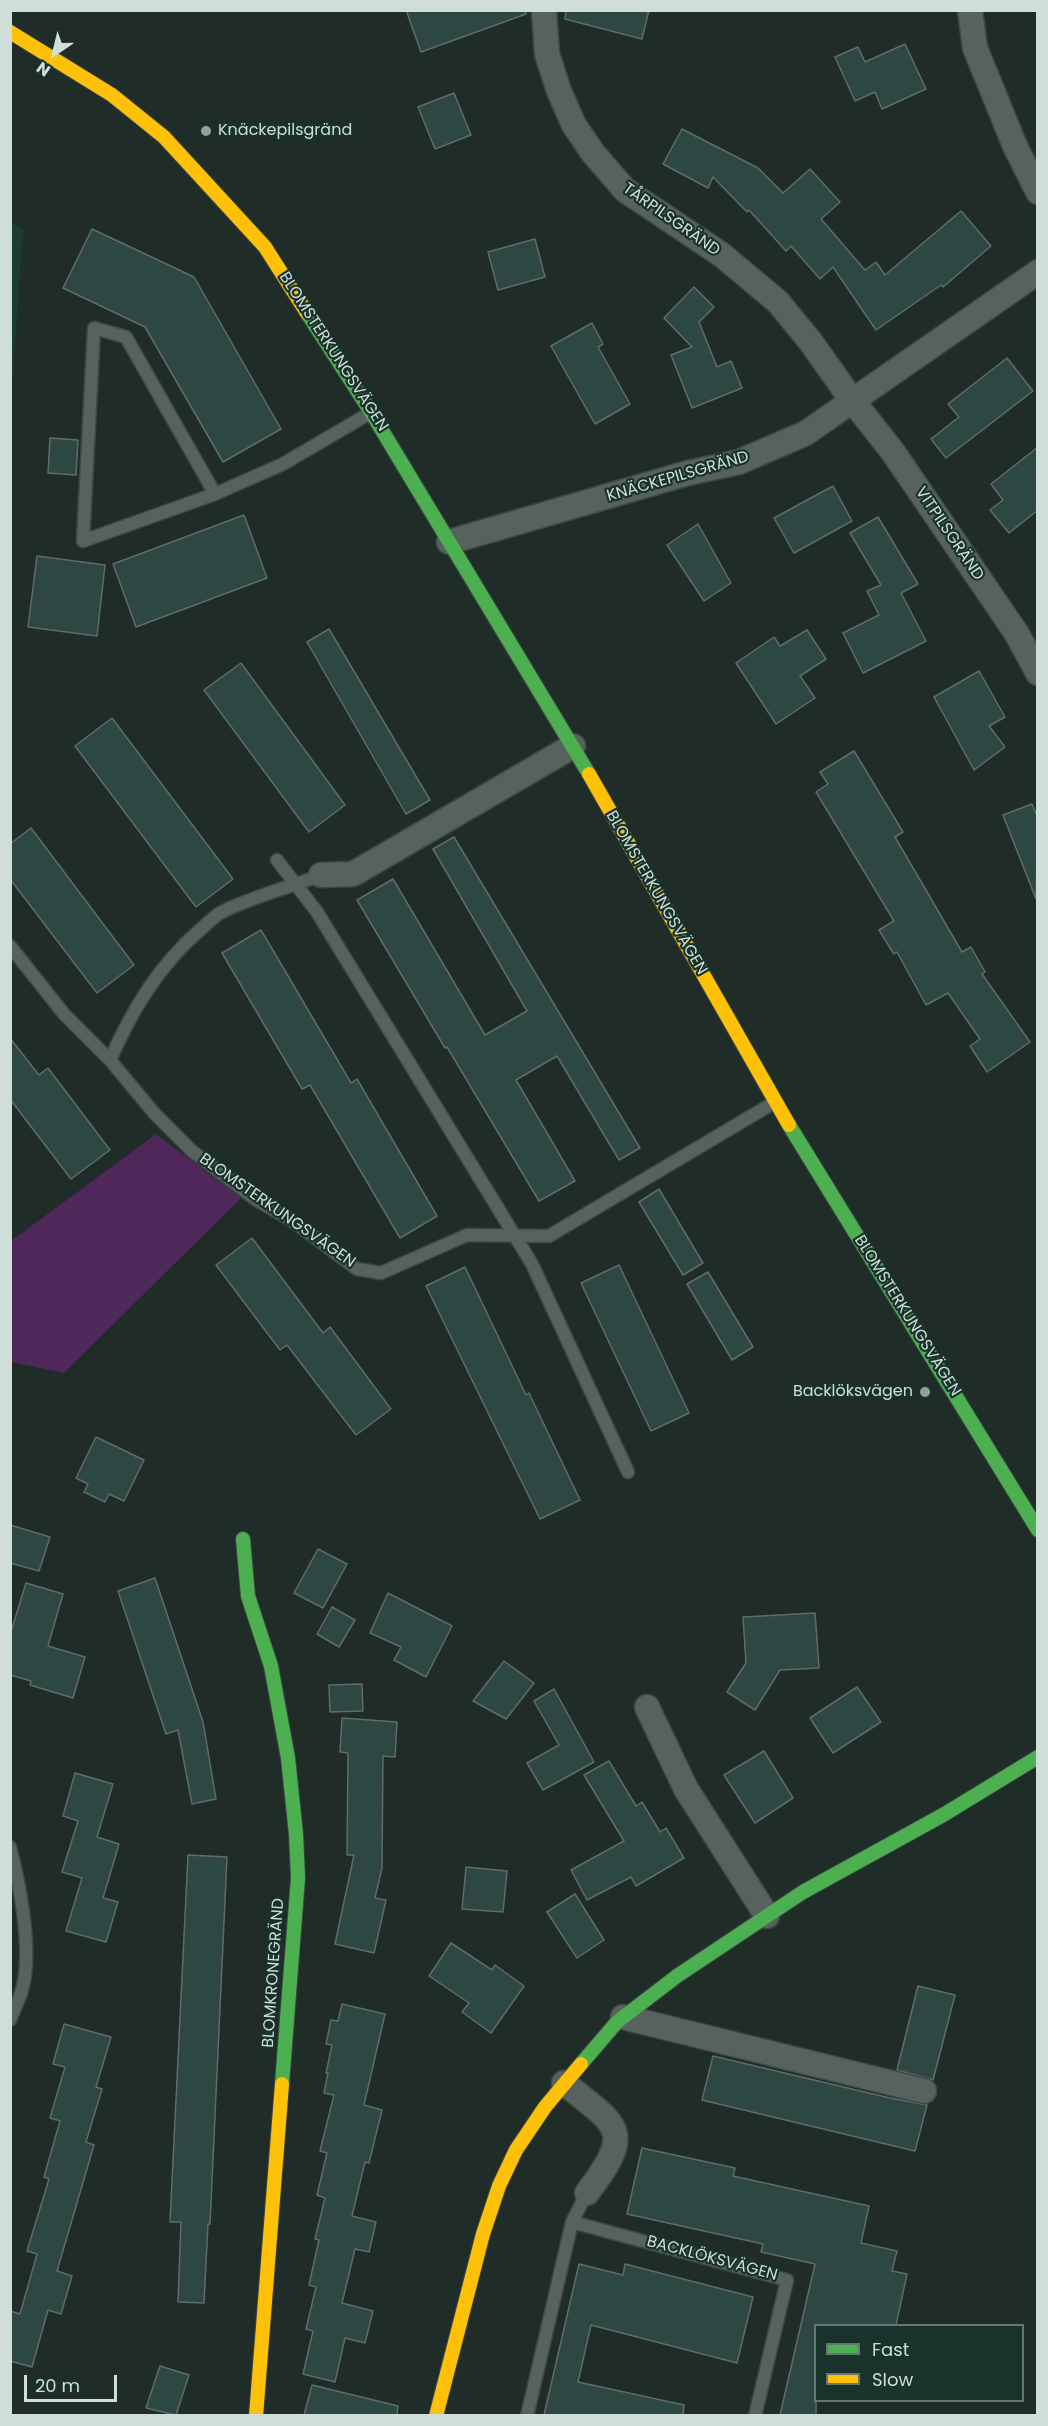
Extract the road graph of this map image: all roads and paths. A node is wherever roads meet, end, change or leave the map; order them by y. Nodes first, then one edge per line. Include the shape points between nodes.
1 (544, 10) edge
2 (970, 10) edge
3 (10, 32) edge
4 (1038, 192) edge
5 (1038, 272) edge
6 (852, 400) junction
7 (371, 412) junction
8 (215, 494) junction
9 (449, 542) junction
10 (1038, 673) edge
11 (573, 746) junction
12 (277, 860) dead end
13 (321, 875) joint
14 (296, 885) junction
15 (10, 946) edge
16 (110, 1060) junction
17 (775, 1102) junction
18 (514, 1235) junction
19 (628, 1472) dead end
20 (1038, 1530) edge
21 (243, 1539) dead end
22 (647, 1707) dead end
23 (1038, 1757) edge
24 (10, 1847) edge
25 (767, 1916) junction
26 (624, 2017) junction
27 (10, 2020) edge
28 (564, 2083) junction
29 (924, 2091) dead end
30 (587, 2193) joint
31 (572, 2222) junction
32 (256, 2415) edge
33 (436, 2415) edge
34 (527, 2415) edge
35 (755, 2415) edge

1 - 6 street, TÅRPILSGRÄND via 547,54 559,91 574,125 608,172 625,190 722,255 778,302
2 - 4 street via 975,48
3 - 7 street, BLOMSTERKUNGSVÄGEN via 112,95 164,137 266,247
5 - 6 street, KNÄCKEPILSGRÄND
6 - 9 street, KNÄCKEPILSGRÄND via 806,433 739,462
6 - 10 street, VITPILSGRÄND via 893,452 984,585
7 - 8 lane via 283,464
7 - 9 street, BLOMSTERKUNGSVÄGEN
8 - 8 lane via 126,337 94,328 83,541
9 - 11 street, BLOMSTERKUNGSVÄGEN
11 - 13 street via 353,874
11 - 17 street, BLOMSTERKUNGSVÄGEN
12 - 14 lane
13 - 14 lane
14 - 16 lane via 220,913 179,948 126,1023
14 - 18 lane via 317,912
15 - 16 lane, BLOMSTERKUNGSVÄGEN via 64,1014
16 - 18 lane, BLOMSTERKUNGSVÄGEN via 192,1151 357,1269 381,1273 468,1235
17 - 18 lane, BLOMSTERKUNGSVÄGEN via 549,1236
17 - 20 street, BLOMSTERKUNGSVÄGEN
18 - 19 lane
21 - 32 street, BLOMKRONEGRÄND via 248,1596 272,1666 288,1758 298,1878
22 - 25 street via 686,1789
23 - 25 street
24 - 27 lane via 26,1954 22,1988
25 - 26 street
26 - 28 street
26 - 29 street
28 - 30 street via 615,2128 616,2145 610,2160
28 - 33 street via 516,2150 499,2186
30 - 31 lane
31 - 34 lane
31 - 35 lane, BACKLÖKSVÄGEN via 787,2280

